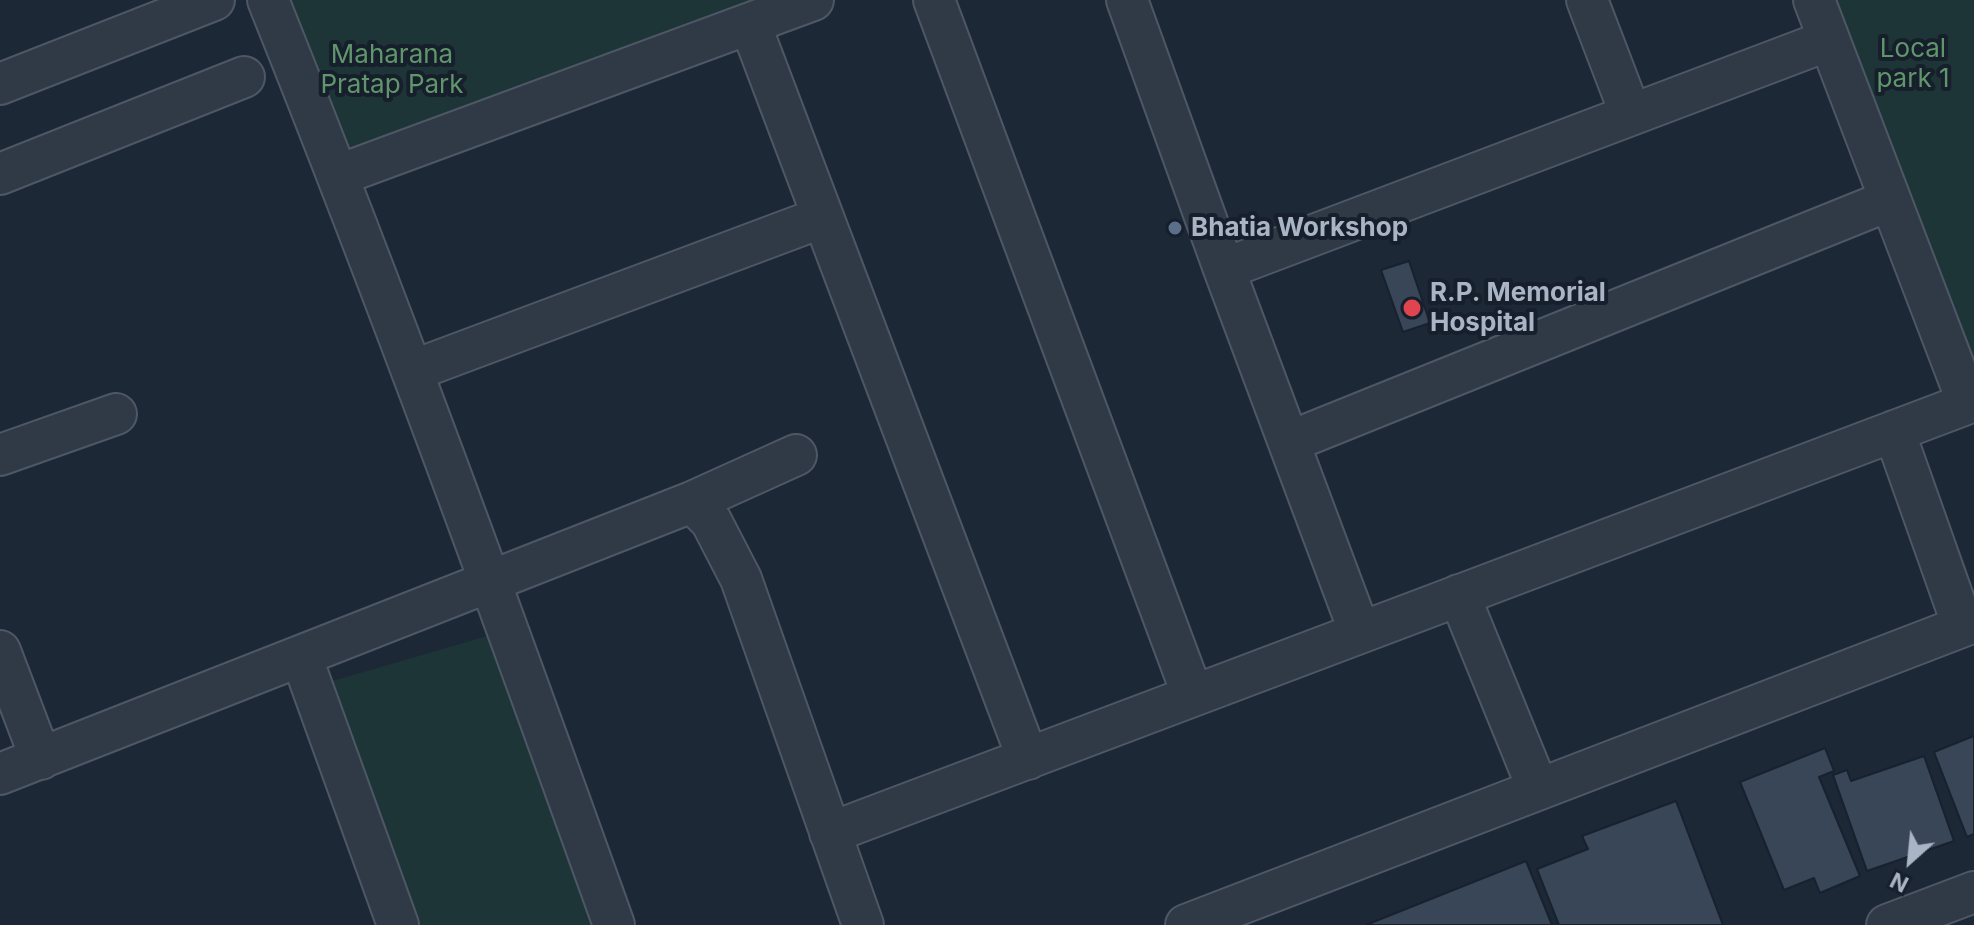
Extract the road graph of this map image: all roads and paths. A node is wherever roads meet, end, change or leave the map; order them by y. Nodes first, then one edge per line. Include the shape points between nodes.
1 (214, 0) edge
2 (268, 0) edge
3 (813, 0) edge
4 (934, 0) edge
5 (1127, 0) edge
6 (1587, 0) edge
7 (1814, 0) edge
8 (750, 24) junction
9 (1829, 40) junction
10 (244, 77) dead end
11 (0, 84) edge
12 (1631, 115) junction
13 (0, 174) edge
14 (339, 175) junction
15 (1890, 200) junction
16 (823, 217) junction
17 (1224, 269) junction
18 (412, 371) junction
19 (1971, 402) edge
20 (116, 414) dead end
21 (1894, 431) junction
22 (1289, 442) junction
23 (0, 455) edge
24 (796, 455) dead end
25 (692, 502) junction
26 (491, 581) junction
27 (1459, 595) junction
28 (1969, 624) edge
29 (1360, 633) junction
30 (0, 651) edge
31 (301, 656) junction
32 (1193, 696) junction
33 (41, 759) junction
34 (1028, 759) junction
35 (0, 774) edge
36 (1538, 789) junction
37 (830, 833) junction
38 (1974, 892) edge
39 (398, 925) edge
40 (614, 925) edge
41 (863, 925) edge
42 (1186, 925) edge
43 (1887, 925) edge

1 - 11 street
2 - 14 street
3 - 8 street
4 - 32 street
5 - 17 street
6 - 12 street
7 - 9 street
8 - 14 street
8 - 16 street
9 - 12 street
9 - 15 street
10 - 13 street
12 - 17 street
14 - 18 street
15 - 19 street
15 - 22 street
16 - 18 street
16 - 34 street
17 - 22 street
18 - 26 street
19 - 21 street
20 - 23 street
21 - 27 street
21 - 28 street
22 - 29 street
24 - 25 street
25 - 26 street
25 - 37 street via 711,521 741,579
26 - 31 street
26 - 40 street
27 - 29 street
27 - 36 street
28 - 36 street
29 - 32 street
30 - 33 street
31 - 33 street
31 - 39 street
32 - 34 street
33 - 35 street
34 - 37 street
36 - 42 street
37 - 41 street
38 - 43 street

